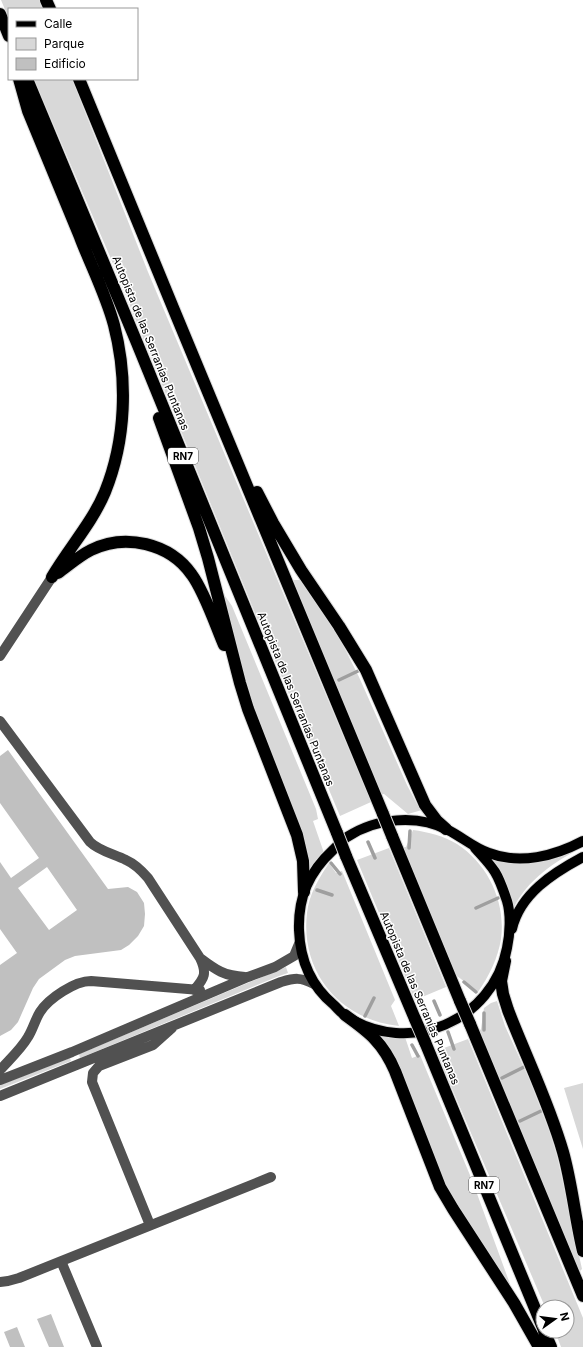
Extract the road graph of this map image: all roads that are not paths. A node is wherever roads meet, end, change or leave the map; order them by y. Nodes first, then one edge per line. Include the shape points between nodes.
1 (2, 18) edge
2 (8, 33) edge
3 (8, 39) edge
4 (19, 80) edge
5 (27, 80) edge
6 (79, 80) edge
7 (174, 310) junction
8 (137, 343) junction
9 (52, 577) junction
10 (0, 656) edge
11 (240, 683) junction
12 (0, 721) edge
13 (446, 829) junction
14 (583, 841) edge
15 (475, 848) junction
16 (583, 857) edge
17 (304, 892) junction
18 (510, 935) junction
19 (299, 944) junction
20 (200, 958) junction
21 (505, 961) junction
22 (248, 977) junction
23 (314, 984) junction
24 (194, 990) junction
25 (216, 991) junction
26 (345, 1015) junction
27 (174, 1025) junction
28 (0, 1070) edge
29 (0, 1080) edge
30 (0, 1096) edge
31 (271, 1176) dead end
32 (150, 1225) junction
33 (583, 1251) edge
34 (61, 1261) junction
35 (0, 1282) edge
36 (583, 1296) edge
37 (535, 1309) edge
38 (97, 1347) edge
39 (539, 1347) edge

1 - 2 highway
1 - 3 highway
4 - 9 highway via 28,111 111,314 123,380 120,435 110,477 90,521
5 - 8 highway, Autopista de las Serranías Puntanas / RN7
6 - 7 highway
7 - 13 highway via 207,376 255,489 301,570 366,670 421,797 431,814
7 - 36 highway, bridge
8 - 11 highway via 160,420 199,528
8 - 37 highway, Autopista de las Serranías Puntanas / RN7, bridge via 346,856
9 - 10 street
9 - 11 highway via 76,559 107,544 134,542 164,551 178,560 197,583
11 - 17 highway via 297,835 303,861
12 - 20 street via 93,845 128,861 145,874
13 - 15 main road
13 - 17 main road via 412,820 378,823 361,829 346,838 320,861
14 - 15 main road via 568,849 535,858 503,857
15 - 18 main road via 496,873 508,903
16 - 18 main road via 555,873 534,891 519,910
17 - 19 main road via 298,918
18 - 21 main road
19 - 22 street via 294,956 275,967
19 - 23 main road
20 - 22 street via 227,975
20 - 24 street via 204,966 204,975
21 - 26 main road via 492,986 474,1007 439,1028 398,1033 370,1028
21 - 33 highway via 501,981 503,994 557,1133
22 - 25 street
23 - 26 main road
23 - 27 street via 305,979 293,979
24 - 25 street
24 - 28 street via 80,982 44,1007 28,1037
25 - 29 street
26 - 39 highway via 374,1037 388,1054 440,1187
27 - 30 street
27 - 32 street via 153,1045 102,1064 92,1076 92,1082
31 - 32 street
32 - 34 street
34 - 35 street via 12,1280
34 - 38 street

